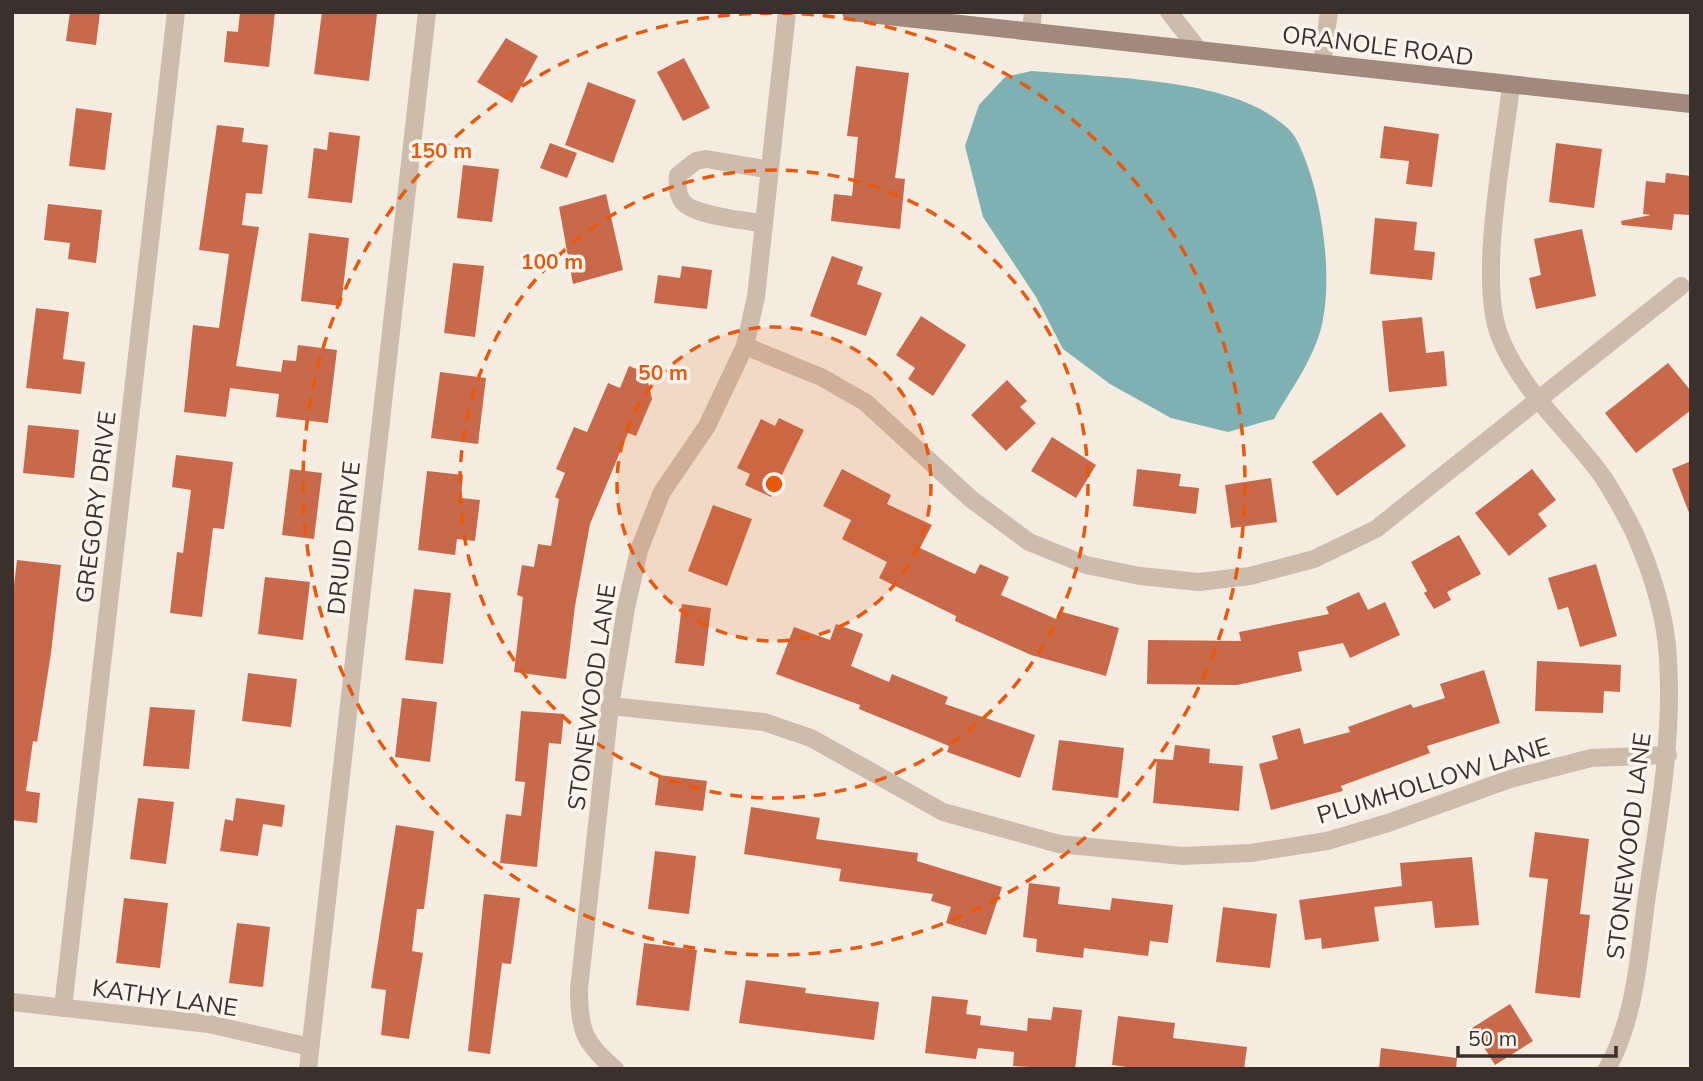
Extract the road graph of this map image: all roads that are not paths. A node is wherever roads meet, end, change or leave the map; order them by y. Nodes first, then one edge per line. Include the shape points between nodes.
1 (176, 12) edge
2 (427, 12) edge
3 (787, 12) edge
4 (851, 12) edge
5 (1169, 12) edge
6 (1329, 12) edge
7 (1032, 21) edge
8 (1198, 49) junction
9 (1322, 63) junction
10 (1511, 86) junction
11 (1691, 104) edge
12 (770, 170) junction
13 (764, 224) junction
14 (1681, 286) dead end
15 (745, 346) junction
16 (1537, 400) junction
17 (610, 706) junction
18 (1668, 755) junction
19 (12, 1002) edge
20 (63, 1008) junction
21 (310, 1047) junction
22 (307, 1069) edge
23 (615, 1069) edge
24 (1606, 1069) edge

1 - 20 street, GREGORY DRIVE
2 - 21 street, DRUID DRIVE
3 - 12 street, STONEWOOD LANE
4 - 7 street, ORANOLE ROAD
5 - 8 street
6 - 9 street
7 - 8 street, ORANOLE ROAD
8 - 9 street, ORANOLE ROAD
9 - 10 street, ORANOLE ROAD
10 - 11 street, ORANOLE ROAD
10 - 16 street, STONEWOOD LANE via 1491,291 1500,337
12 - 13 street, STONEWOOD LANE
12 - 13 street via 706,159 696,160 678,176 677,189 684,204 699,212
13 - 15 street, STONEWOOD LANE
14 - 16 street
15 - 16 street via 821,377 865,402 971,499 1030,542 1086,565 1199,582 1250,576 1314,559 1376,529
15 - 17 street, STONEWOOD LANE via 706,426 663,492 639,550
16 - 18 street, STONEWOOD LANE via 1603,477 1634,532 1654,584 1668,657
17 - 18 street, PLUMHOLLOW LANE via 764,722 811,738 943,812 1059,844 1183,856 1251,853 1327,841 1510,779 1591,758
17 - 23 street, STONEWOOD LANE via 579,1015 584,1036
18 - 24 street, STONEWOOD LANE via 1635,980 1623,1034
19 - 20 street, KATHY LANE
20 - 21 street, KATHY LANE via 209,1024
21 - 22 street, DRUID DRIVE

